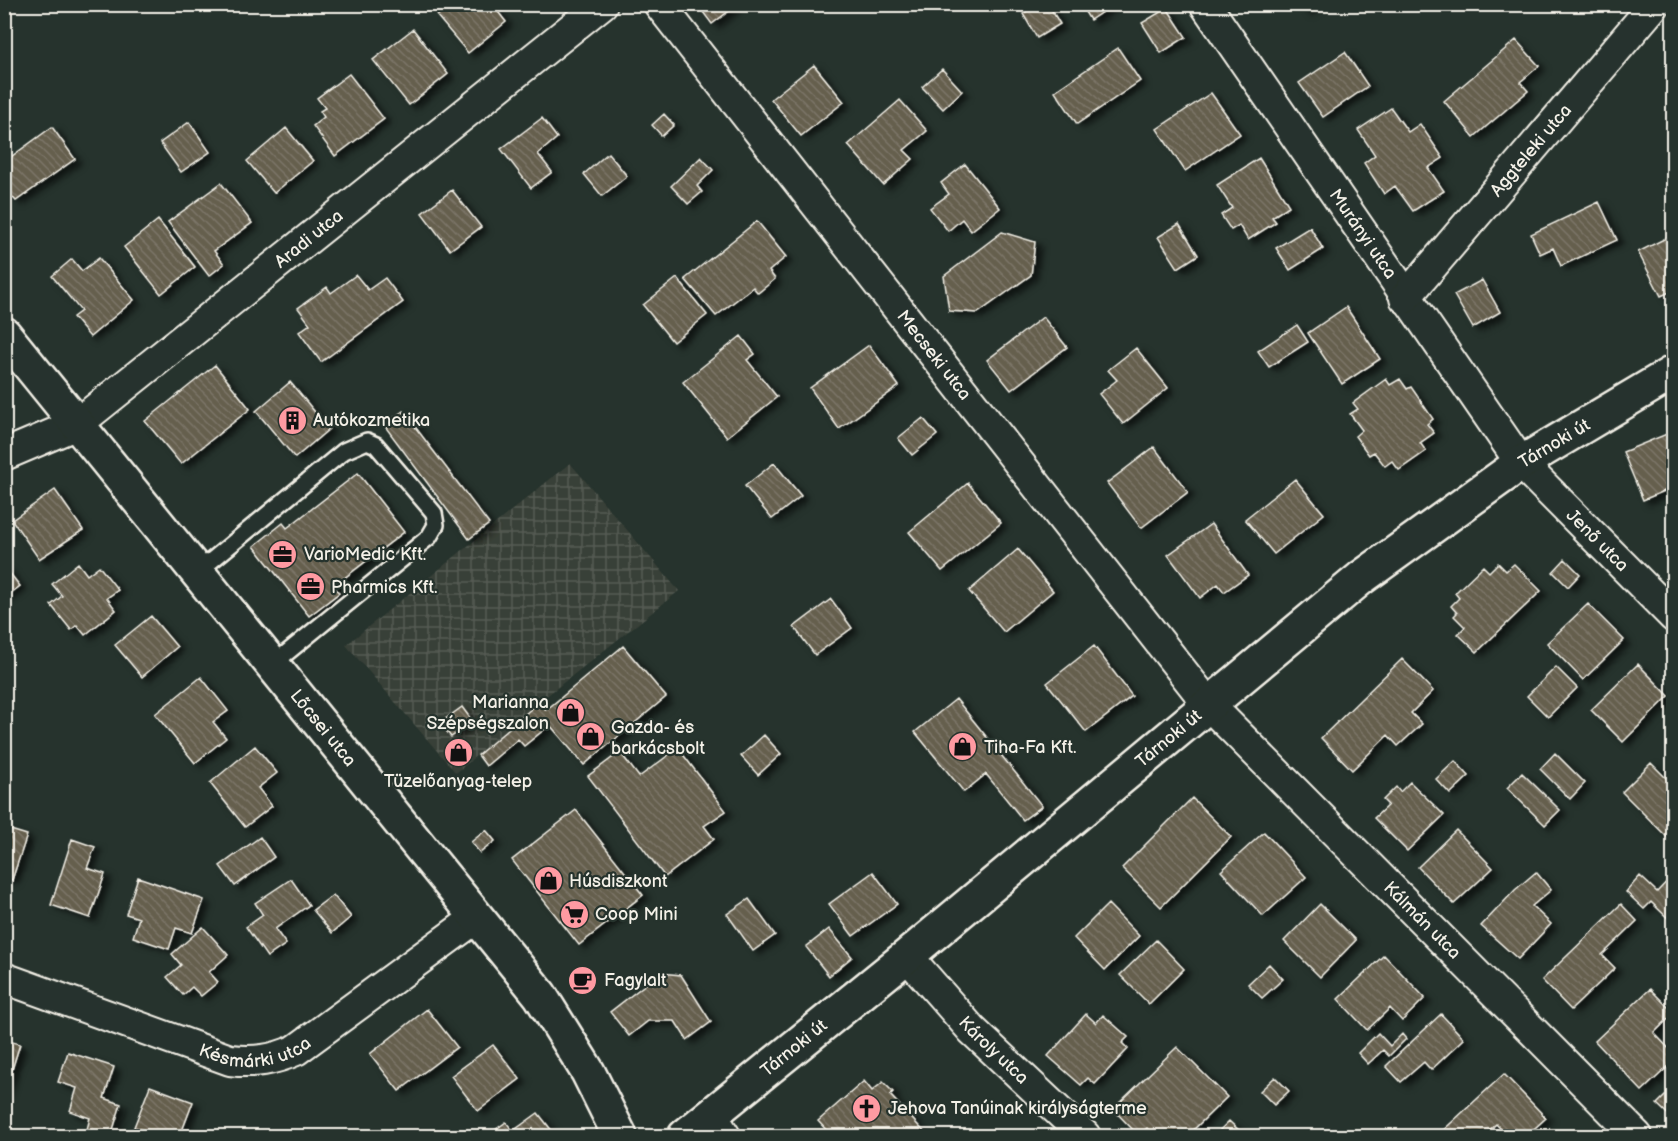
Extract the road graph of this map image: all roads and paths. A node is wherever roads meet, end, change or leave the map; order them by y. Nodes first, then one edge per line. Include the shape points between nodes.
1 (602, 4) edge
2 (659, 4) edge
3 (1205, 4) edge
4 (1655, 4) edge
5 (1406, 298) junction
6 (4, 334) edge
7 (1674, 372) edge
8 (77, 424) junction
9 (4, 454) edge
10 (1521, 464) junction
11 (198, 571) junction
12 (1674, 617) edge
13 (273, 664) junction
14 (1208, 704) junction
15 (476, 918) junction
16 (908, 956) junction
17 (4, 978) edge
18 (718, 1126) edge
19 (620, 1137) edge
20 (685, 1137) edge
21 (1085, 1137) edge
22 (1637, 1137) edge

1 - 8 street, Aradi utca
2 - 14 street, Mecseki utca
3 - 5 street, Murányi utca
4 - 5 street, Aggteleki utca
5 - 10 street, Murányi utca
6 - 8 street, Lőcsei utca
7 - 10 street, Tárnoki út
8 - 9 street, Aradi utca
8 - 11 street, Lőcsei utca
10 - 12 street, Jenő utca
10 - 14 street, Tárnoki út via 1361,578
11 - 13 street, Lőcsei utca
11 - 13 lane via 344,451 367,441 376,445 434,513 436,525 429,537
13 - 15 street, Lőcsei utca
14 - 16 street, Tárnoki út
14 - 22 street, Kálmán utca
15 - 17 street, Késmárki utca via 296,1050 253,1063 230,1060
15 - 19 street, Lőcsei utca via 540,995 588,1072
16 - 18 street, Tárnoki út
16 - 21 street, Károly utca via 972,1030
18 - 20 street, Tárnoki út

